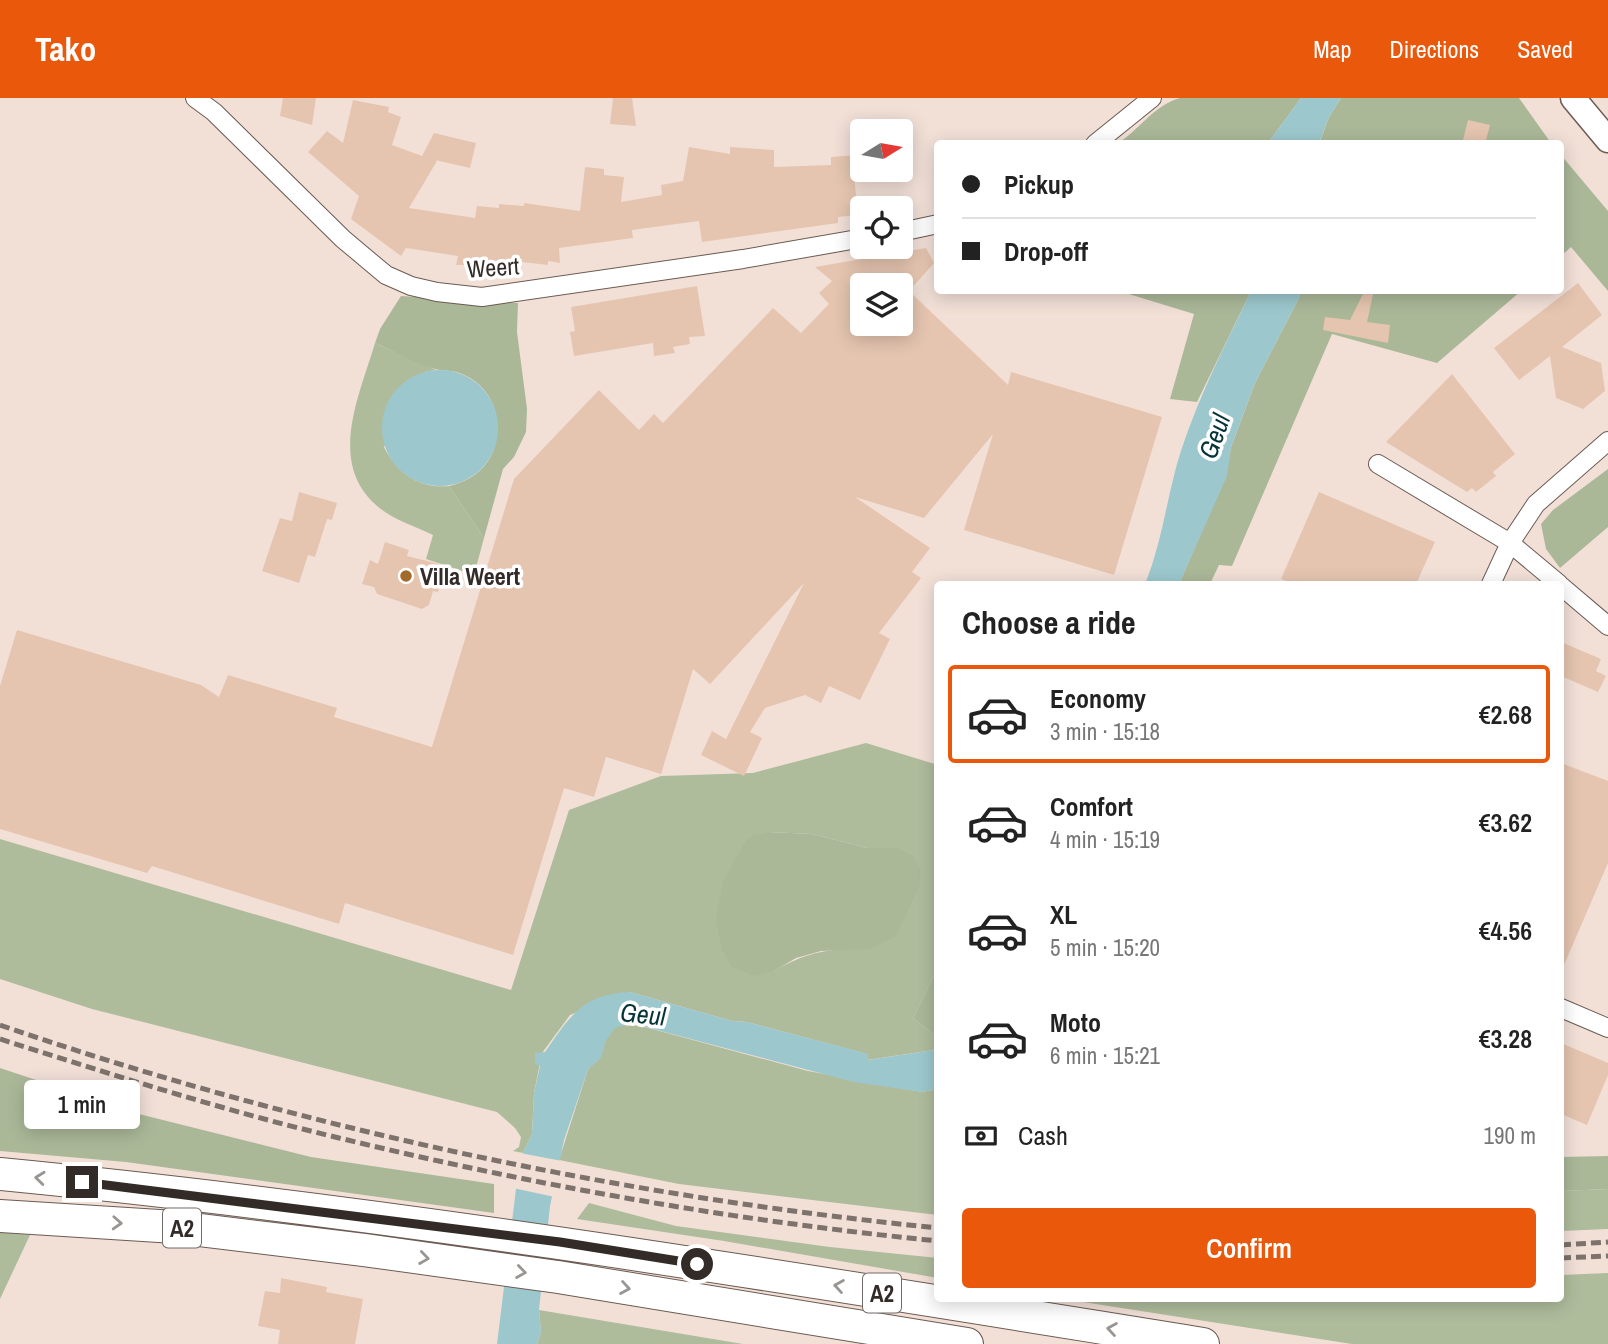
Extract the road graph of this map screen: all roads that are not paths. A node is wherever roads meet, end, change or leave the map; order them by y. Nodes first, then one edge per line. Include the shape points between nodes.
1 (195, 98) edge
2 (1152, 98) edge
3 (1573, 98) edge
4 (1100, 140) edge
5 (1608, 140) edge
6 (934, 225) edge
7 (913, 229) edge
8 (850, 240) edge
9 (1608, 441) edge
10 (1378, 464) dead end
11 (1510, 543) junction
12 (1492, 581) edge
13 (1555, 581) edge
14 (1564, 588) edge
15 (1608, 626) edge
16 (1564, 1008) edge
17 (1608, 1027) edge
18 (0, 1174) edge
19 (0, 1216) edge
20 (934, 1301) edge
21 (938, 1302) edge
22 (967, 1344) edge
23 (1203, 1344) edge

1 - 8 street, Weert via 343,239 386,275 411,286 482,297
2 - 4 street
3 - 5 street
6 - 7 street
9 - 11 street via 1536,504
10 - 11 street
11 - 12 street
11 - 13 street
14 - 15 street
16 - 17 street
20 -> 18 highway, A2 via 560,1242
19 -> 22 highway, A2 via 176,1227 484,1267
23 -> 21 highway, A2

